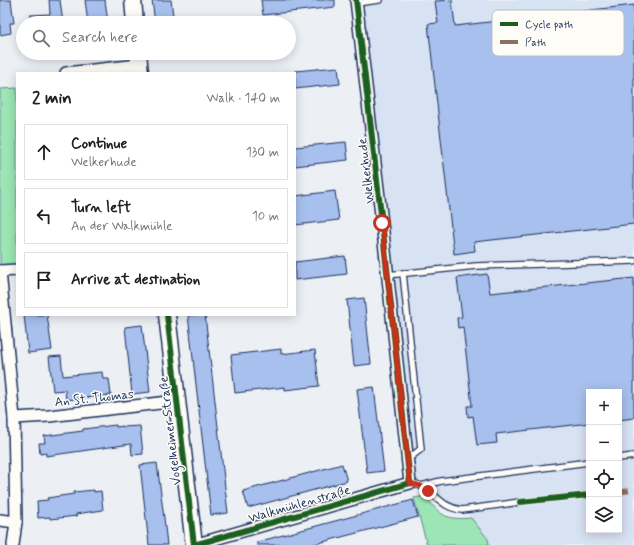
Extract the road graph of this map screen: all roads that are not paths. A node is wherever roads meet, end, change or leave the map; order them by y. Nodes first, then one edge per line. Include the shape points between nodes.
1 (133, 0) edge
2 (379, 0) edge
3 (356, 1) edge
4 (134, 16) edge
5 (139, 64) edge
6 (74, 72) edge
7 (634, 261) edge
8 (16, 270) edge
9 (0, 271) edge
10 (403, 273) junction
11 (387, 275) junction
12 (167, 316) edge
13 (3, 324) edge
14 (177, 402) junction
15 (14, 418) junction
16 (634, 456) edge
17 (622, 458) edge
18 (407, 460) junction
19 (586, 462) edge
20 (410, 483) junction
21 (421, 486) junction
22 (520, 502) dead end
23 (0, 520) edge
24 (16, 522) junction
25 (13, 545) edge
26 (194, 545) edge

1 - 4 main road
2 - 3 lane
3 - 11 street, Welkerhude
5 - 6 street
7 - 10 lane via 476,266
8 - 9 street
9 - 13 street
10 - 11 lane
10 - 18 lane via 421,449
11 - 18 street, Welkerhude
12 - 14 main road, Vogelheimer Straße
13 - 15 street
14 - 15 street, An St. Thomas
14 - 26 main road, Vogelheimer Straße
15 - 24 street
16 - 17 lane
18 - 20 street, Welkerhude
19 - 21 lane via 441,481
20 - 21 lane
20 - 26 street, Walkmühlenstraße
21 - 22 lane via 455,510
23 - 24 street
24 - 25 street

